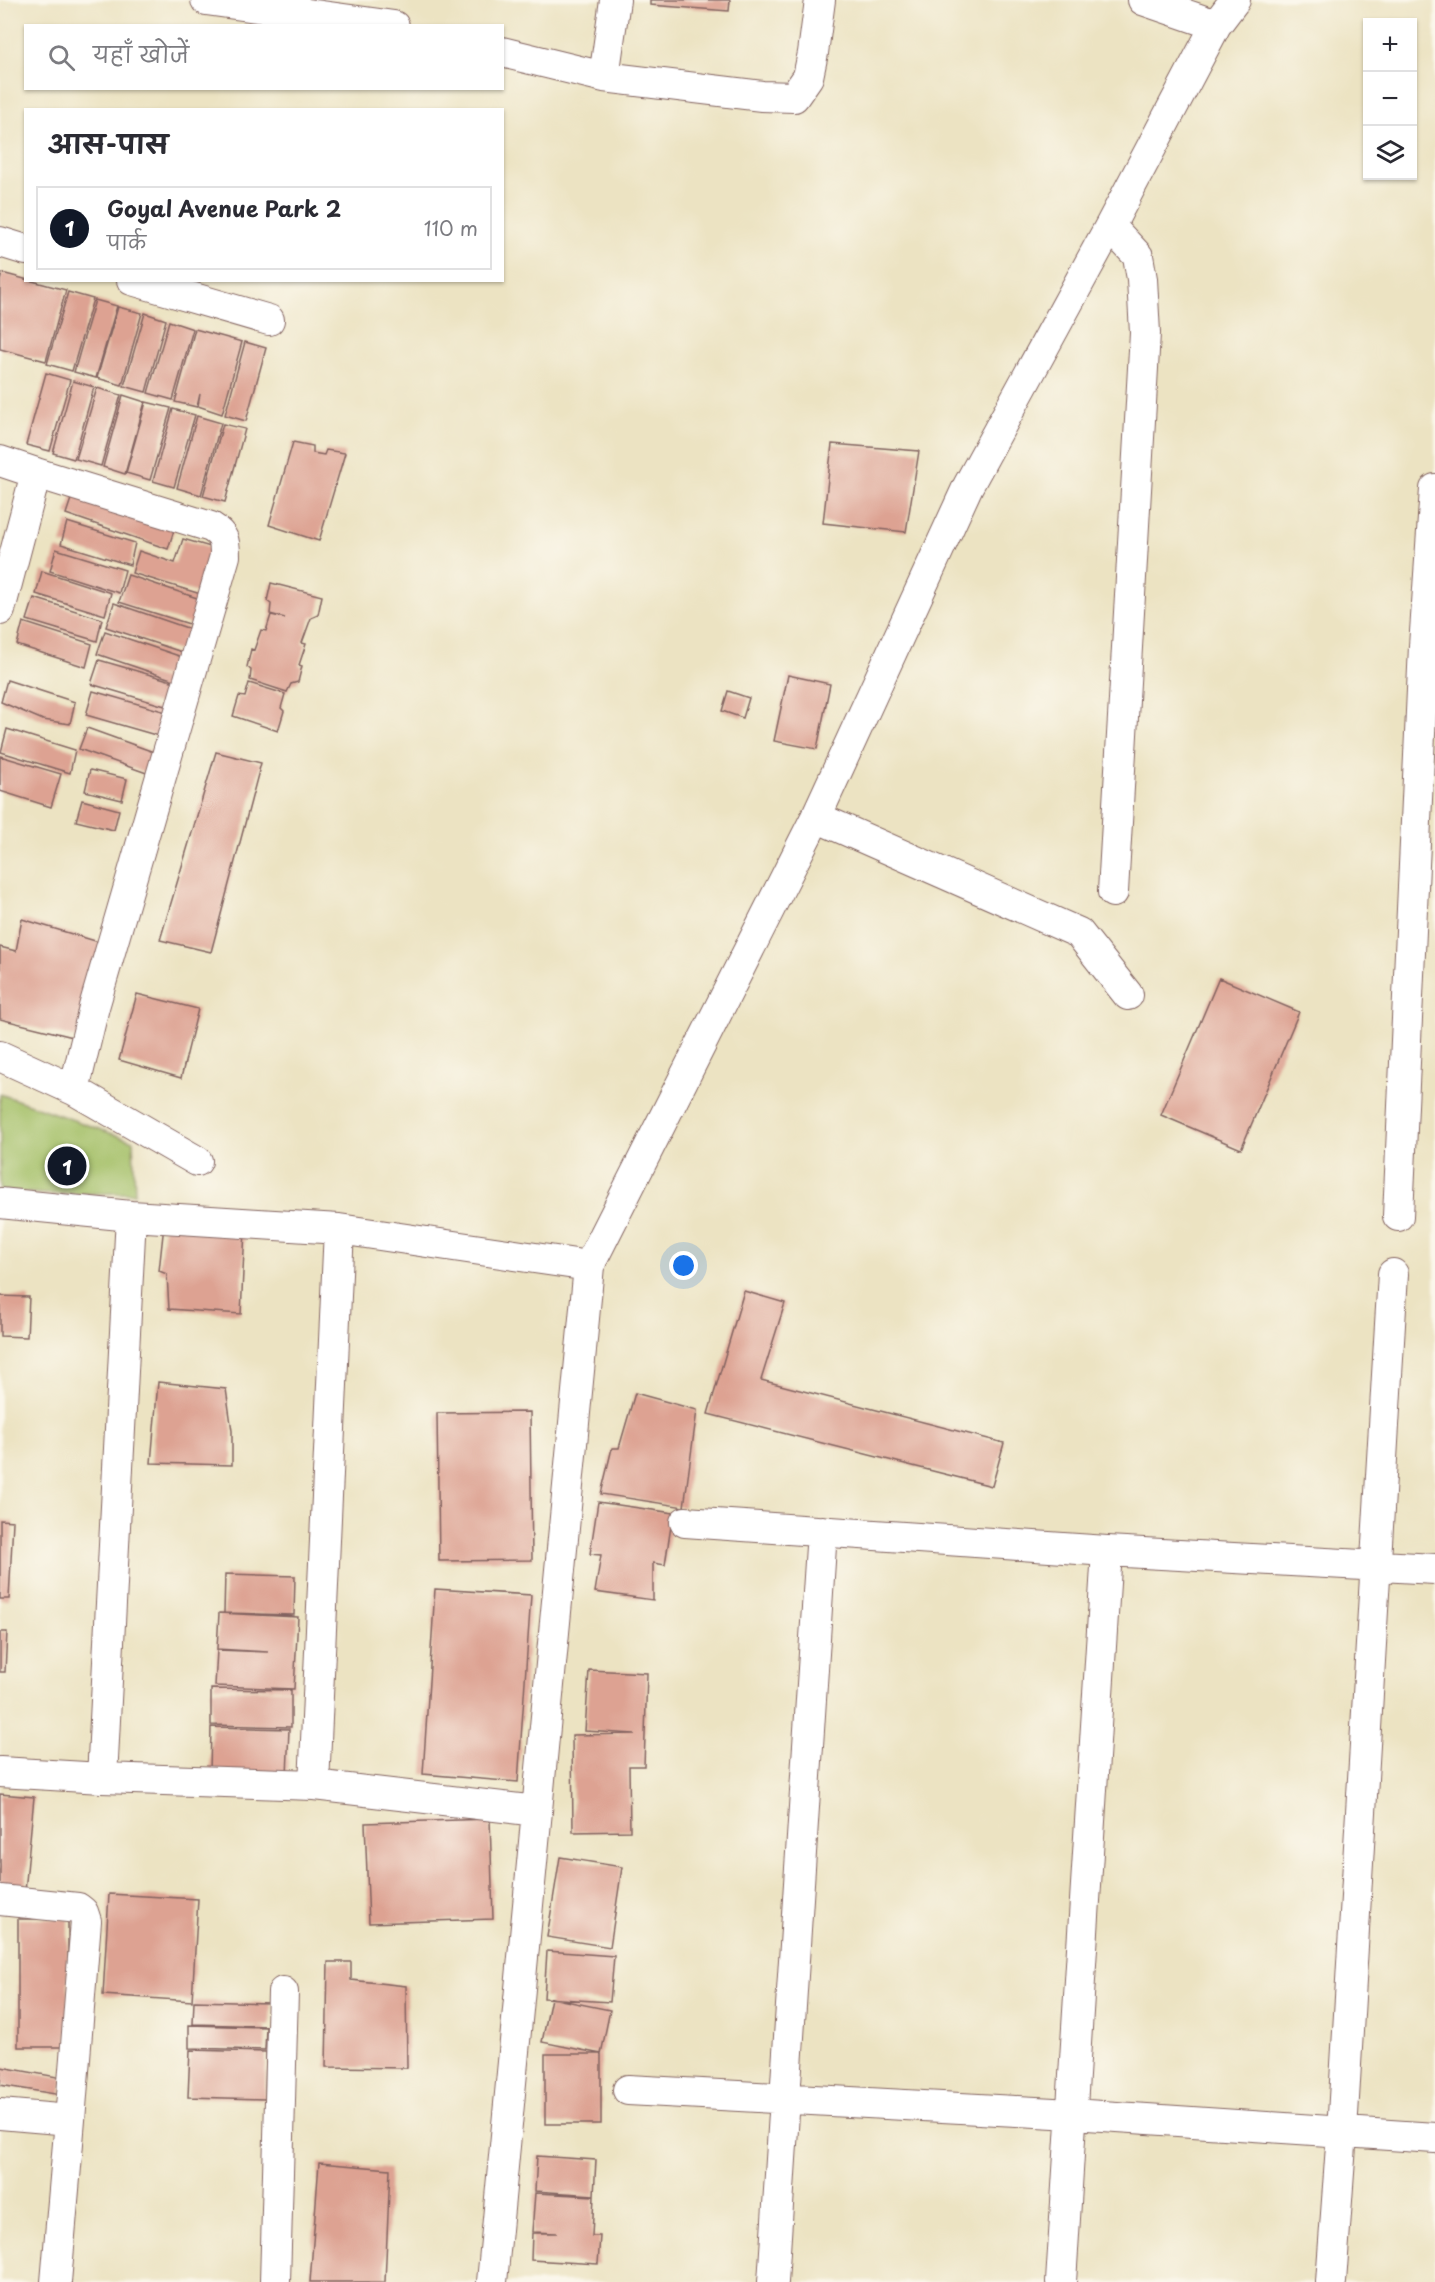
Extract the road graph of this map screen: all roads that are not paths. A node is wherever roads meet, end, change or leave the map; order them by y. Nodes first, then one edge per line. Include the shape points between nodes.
1 (206, 0) edge
2 (615, 0) edge
3 (820, 0) edge
4 (1143, 0) edge
5 (1235, 0) edge
6 (392, 17) edge
7 (1216, 25) junction
8 (504, 52) edge
9 (604, 77) junction
10 (1110, 226) junction
11 (0, 242) edge
12 (24, 249) edge
13 (139, 282) edge
14 (269, 320) dead end
15 (0, 461) edge
16 (36, 473) junction
17 (1435, 489) edge
18 (0, 610) edge
19 (1429, 647) edge
20 (816, 817) junction
21 (1113, 891) dead end
22 (1128, 995) dead end
23 (0, 1056) edge
24 (74, 1090) junction
25 (196, 1161) dead end
26 (0, 1203) edge
27 (131, 1216) junction
28 (1398, 1216) dead end
29 (339, 1229) junction
30 (589, 1266) junction
31 (1393, 1274) dead end
32 (685, 1522) dead end
33 (822, 1531) junction
34 (1107, 1551) junction
35 (1376, 1565) junction
36 (1435, 1569) edge
37 (0, 1772) edge
38 (102, 1779) junction
39 (314, 1785) junction
40 (537, 1811) junction
41 (0, 1899) edge
42 (283, 1992) dead end
43 (628, 2090) dead end
44 (786, 2097) junction
45 (0, 2114) edge
46 (1072, 2114) junction
47 (70, 2120) junction
48 (1341, 2132) junction
49 (1435, 2138) edge
50 (56, 2282) edge
51 (275, 2282) edge
52 (492, 2282) edge
53 (773, 2282) edge
54 (1061, 2282) edge
55 (1330, 2282) edge

1 - 6 street
2 - 9 street
3 - 9 street via 808,77 795,97
4 - 7 street
5 - 7 street
7 - 10 street
8 - 9 street
10 - 20 street via 968,486
10 - 21 street via 1138,256 1145,333
11 - 12 street
13 - 14 street
15 - 16 street
16 - 18 street
16 - 24 street via 212,527 225,541 225,556 94,1007
17 - 19 street
19 - 28 street
20 - 22 street via 1078,933
20 - 30 street
23 - 24 street
24 - 25 street
26 - 27 street
27 - 29 street
27 - 38 street
29 - 30 street
29 - 39 street
30 - 40 street
31 - 35 street
32 - 33 street
33 - 34 street
33 - 44 street
34 - 35 street
34 - 46 street
35 - 36 street
35 - 48 street
37 - 38 street
38 - 39 street
39 - 40 street
40 - 52 street
41 - 47 street via 78,1908 83,1912 86,1922
42 - 51 street
43 - 44 street
44 - 46 street
44 - 53 street
45 - 47 street
46 - 48 street
46 - 54 street
47 - 50 street
48 - 49 street
48 - 55 street

